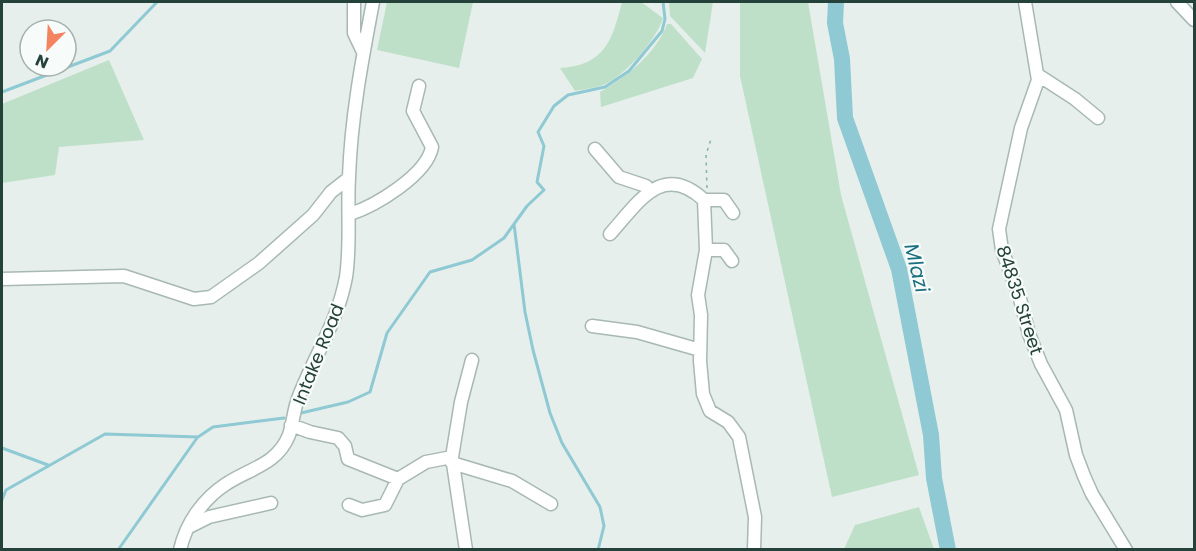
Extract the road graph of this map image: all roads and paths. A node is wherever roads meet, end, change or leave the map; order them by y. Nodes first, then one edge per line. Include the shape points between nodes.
1 (354, 2) edge
2 (373, 2) edge
3 (1025, 2) edge
4 (1178, 2) edge
5 (1193, 14) edge
6 (363, 52) junction
7 (1038, 75) junction
8 (419, 86) dead end
9 (1098, 118) dead end
10 (711, 139) dead end
11 (595, 149) dead end
12 (349, 178) junction
13 (650, 191) junction
14 (704, 200) junction
15 (733, 213) dead end
16 (350, 214) junction
17 (610, 234) dead end
18 (706, 250) junction
19 (732, 261) dead end
20 (2, 279) edge
21 (592, 326) dead end
22 (700, 350) junction
23 (472, 360) dead end
24 (291, 425) junction
25 (452, 460) junction
26 (398, 479) junction
27 (271, 503) dead end
28 (551, 504) dead end
29 (348, 505) dead end
30 (187, 529) junction
31 (180, 549) edge
32 (466, 549) edge
33 (754, 549) edge
34 (1126, 549) edge

1 - 6 street via 354,33
2 - 6 street, Intake Road
3 - 7 street, 84835 Street
4 - 5 street
6 - 12 street, Intake Road via 352,123
7 - 9 street
7 - 34 street, 84835 Street via 1021,128 1000,241 1029,334 1066,410 1084,476
8 - 16 street via 413,111 432,147 427,162 393,190
10 - 14 path via 706,154
11 - 13 street via 619,177
12 - 16 street, Intake Road
12 - 20 street via 259,263 211,297 194,299 124,276
13 - 14 street via 668,183 678,184
13 - 17 street
14 - 15 street via 724,201
14 - 18 street
16 - 24 street, Intake Road via 346,276 339,307 300,393
18 - 19 street via 724,250
18 - 22 street via 698,295
21 - 22 street via 638,332
22 - 33 street via 706,405 728,422 739,437 755,517
23 - 25 street
24 - 26 street via 338,438 348,459
24 - 30 street, Intake Road via 272,460 218,490
25 - 26 street via 426,462
25 - 28 street via 512,480
25 - 32 street
26 - 29 street via 385,505 362,510
27 - 30 street via 209,517
30 - 31 street, Intake Road

